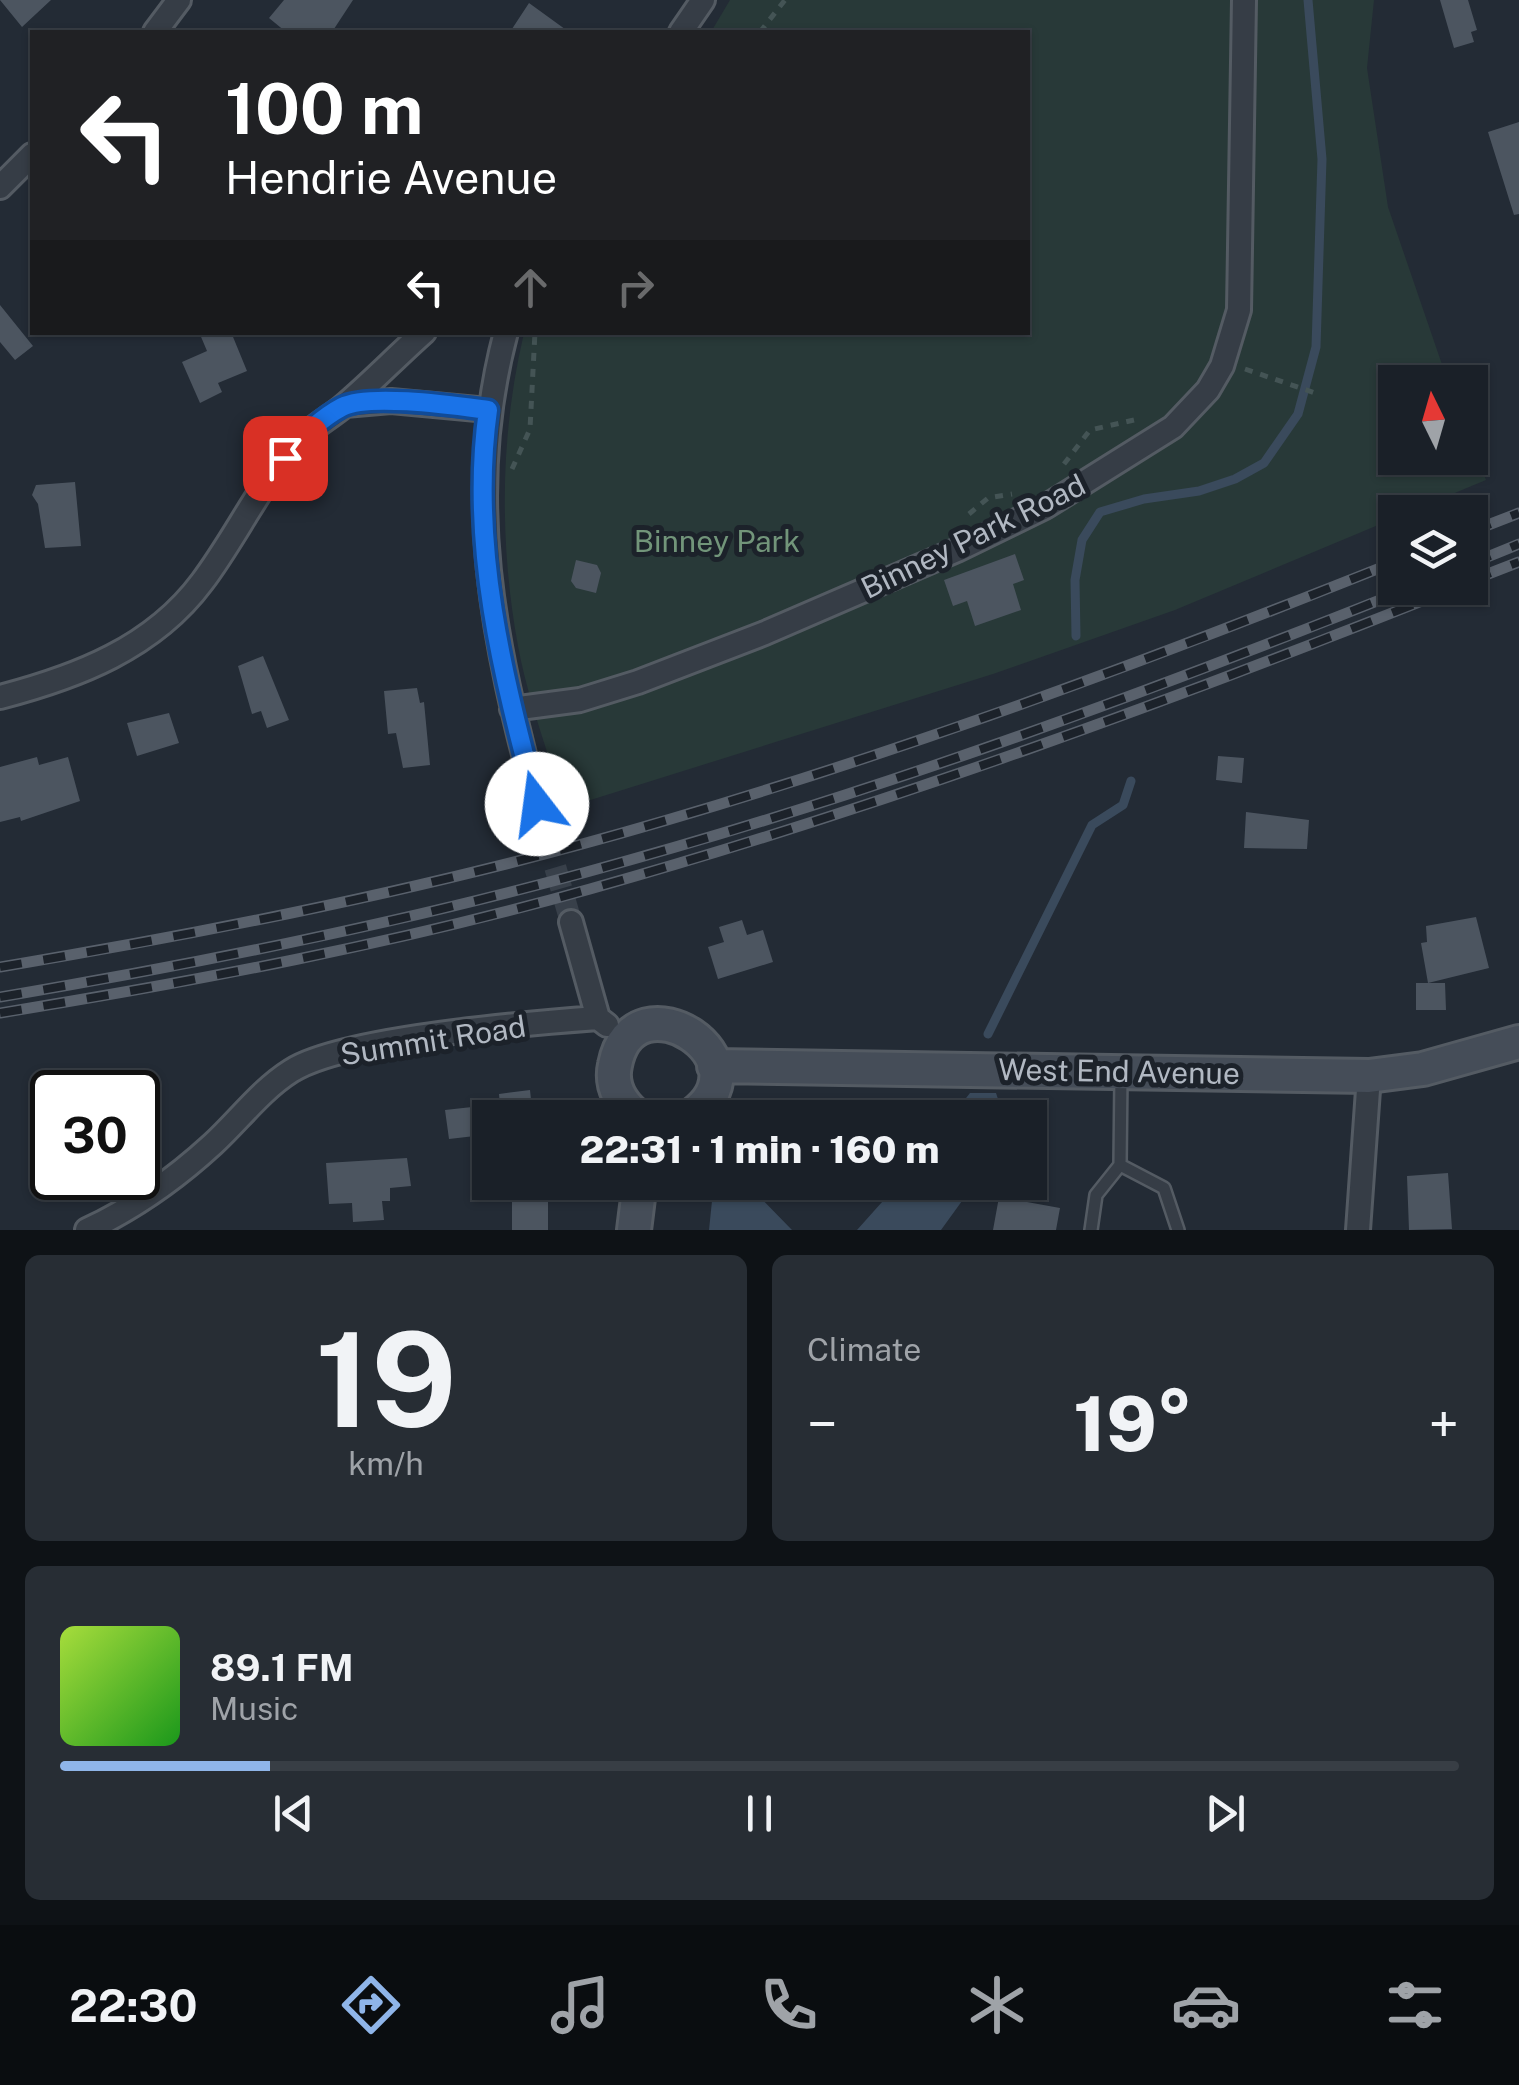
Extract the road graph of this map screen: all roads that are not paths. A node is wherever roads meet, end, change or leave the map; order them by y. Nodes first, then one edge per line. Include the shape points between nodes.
1 (179, 0) edge
2 (703, 0) edge
3 (1244, 0) edge
4 (156, 30) edge
5 (682, 30) edge
6 (30, 157) edge
7 (0, 186) edge
8 (421, 335) edge
9 (505, 335) edge
10 (345, 405) junction
11 (488, 410) junction
12 (0, 697) edge
13 (512, 709) junction
14 (537, 804) tunnel mouth
15 (571, 922) tunnel mouth
16 (598, 1018) junction
17 (626, 1040) junction
18 (1519, 1042) edge
19 (714, 1066) junction
20 (1121, 1072) junction
21 (1369, 1076) junction
22 (622, 1100) edge
23 (706, 1100) edge
24 (1120, 1165) junction
25 (638, 1200) edge
26 (87, 1230) edge
27 (634, 1230) edge
28 (1091, 1230) edge
29 (1178, 1230) edge
30 (1358, 1230) edge

1 - 4 street
2 - 5 street
3 - 13 street, Binney Park Road via 1238,310 1222,366 1173,428 1045,507 957,550 638,682 580,700
6 - 7 street
8 - 10 street
9 - 11 street
10 - 11 street via 391,401
10 - 12 street via 300,440 270,476 175,614 102,664
11 - 13 street via 484,534
13 - 14 street
15 - 16 street
16 - 17 street
16 - 26 street, Summit Road via 402,1041 316,1059 269,1088 171,1178
17 - 19 street via 647,1026 672,1024 704,1043
17 - 22 street via 614,1067
18 - 21 street, West End Avenue
19 - 20 street, West End Avenue
19 - 23 street
20 - 21 street, West End Avenue
20 - 24 lane
21 - 30 street
24 - 28 lane via 1096,1194
24 - 29 lane via 1164,1188
25 - 27 street

